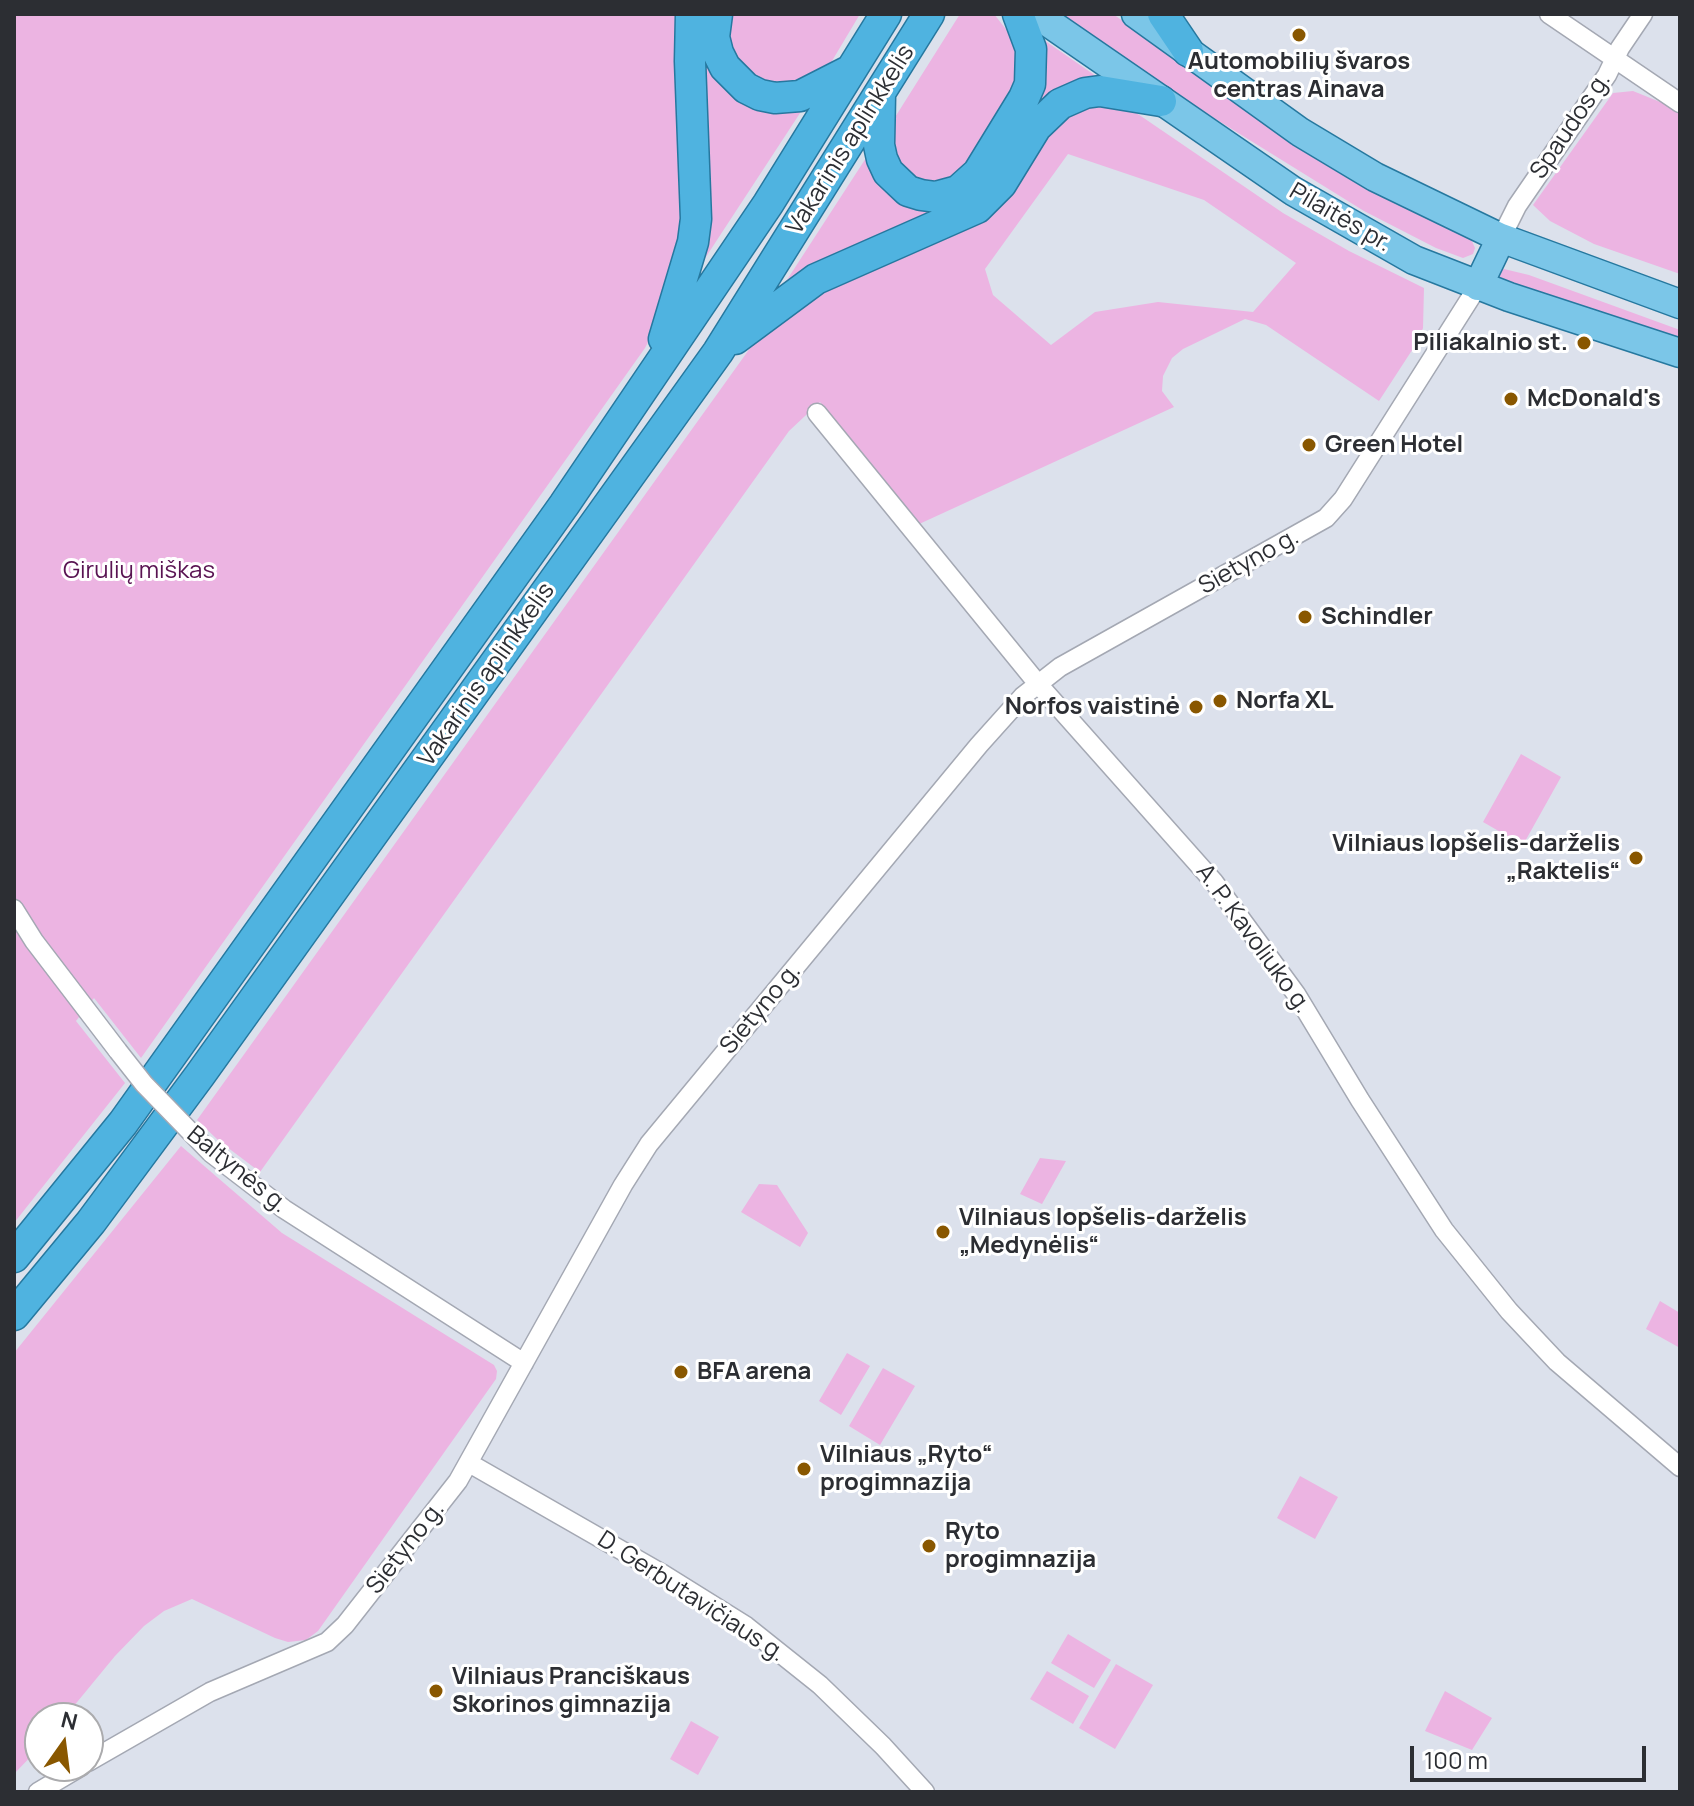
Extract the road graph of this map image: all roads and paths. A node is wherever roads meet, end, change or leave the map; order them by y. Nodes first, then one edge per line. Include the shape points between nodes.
1 (691, 14) edge
2 (717, 14) edge
3 (886, 14) edge
4 (929, 14) edge
5 (1018, 14) edge
6 (1036, 14) edge
7 (1136, 14) edge
8 (1163, 14) edge
9 (1549, 14) edge
10 (1643, 14) edge
11 (1188, 51) junction
12 (1615, 60) junction
13 (854, 68) junction
14 (880, 95) junction
15 (1161, 101) junction
16 (1680, 103) edge
17 (1501, 238) junction
18 (1478, 286) junction
19 (1680, 304) edge
20 (718, 352) junction
21 (1680, 353) edge
22 (655, 369) junction
23 (817, 413) dead end
24 (1038, 684) junction
25 (14, 909) edge
26 (14, 1257) edge
27 (14, 1315) edge
28 (524, 1363) junction
29 (469, 1463) junction
30 (1680, 1467) edge
31 (104, 1753) edge
32 (925, 1792) edge

1 - 22 highway via 696,219
2 - 13 highway via 714,37 725,67 760,95 800,96
3 - 13 highway, Vakarinis aplinkkelis
4 - 14 highway, Vakarinis aplinkkelis
5 - 14 highway via 1031,49 1030,84 978,173 958,191 921,195 908,191 888,172 879,145
6 - 15 main road, Pilaitės pr.
7 - 11 main road
8 - 11 highway
9 - 12 street
10 - 12 street, Spaudos g.
11 - 17 main road via 1375,177
12 - 16 street
12 - 17 street, Spaudos g.
13 - 22 highway, Vakarinis aplinkkelis
14 - 20 highway, Vakarinis aplinkkelis
15 - 18 main road, Pilaitės pr. via 1318,206 1414,260
15 - 20 highway via 1100,91 1060,104 1036,127 1001,184 977,208 816,279
17 - 18 main road
17 - 19 main road
18 - 21 main road, Pilaitės pr.
18 - 24 street, Sietyno g. via 1326,518
20 - 27 highway, Vakarinis aplinkkelis via 200,1075
22 - 26 highway, Vakarinis aplinkkelis via 132,1111
23 - 24 street, A. P. Kavoliuko g.
24 - 28 street, Sietyno g. via 987,734 649,1144
24 - 30 street, A. P. Kavoliuko g. via 1187,850 1255,936 1444,1230 1509,1311 1557,1362
25 - 28 street, Baltynės g., bridge via 118,1051 211,1153 284,1209
28 - 29 street, Sietyno g.
29 - 31 street, Sietyno g. via 397,1561 327,1642 210,1692
29 - 32 street, D. Gerbutavičiaus g. via 746,1626 820,1685

